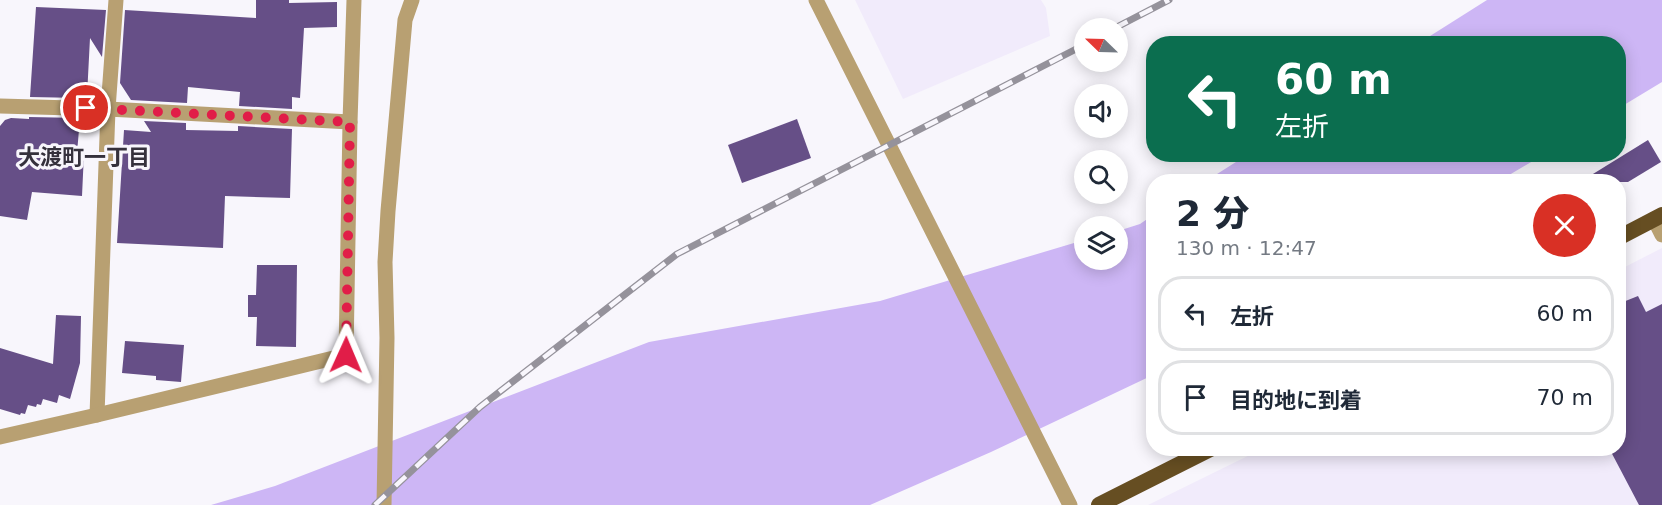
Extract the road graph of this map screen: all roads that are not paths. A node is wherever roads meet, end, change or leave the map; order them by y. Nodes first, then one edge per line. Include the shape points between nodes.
1 (116, 0) edge
2 (354, 0) edge
3 (412, 0) edge
4 (816, 0) edge
5 (0, 106) edge
6 (108, 109) junction
7 (350, 122) junction
8 (1658, 217) edge
9 (1626, 234) edge
10 (1662, 235) edge
11 (97, 415) junction
12 (0, 437) edge
13 (1196, 456) edge
14 (384, 505) edge
15 (1070, 505) edge
16 (1099, 505) edge

1 - 6 street
2 - 7 street
3 - 14 street via 405,20 385,262
4 - 15 street
5 - 6 street
6 - 7 street
6 - 11 street
7 - 11 street via 346,355
8 - 9 highway
8 - 10 street
11 - 12 street
13 - 16 highway

